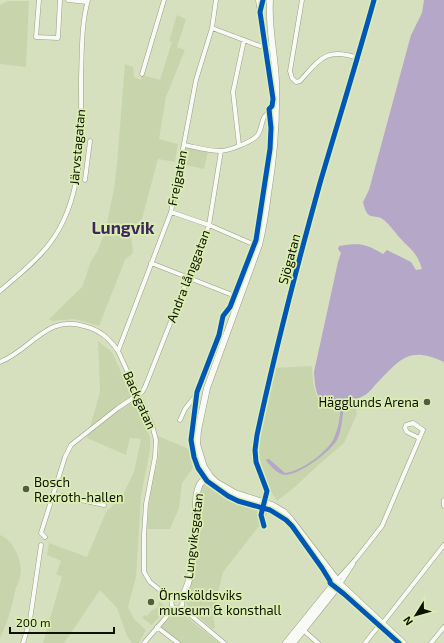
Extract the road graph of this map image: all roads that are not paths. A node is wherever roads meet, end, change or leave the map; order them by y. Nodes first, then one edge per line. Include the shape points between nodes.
1 (38, 0) edge
2 (60, 0) edge
3 (68, 0) edge
4 (164, 0) edge
5 (216, 0) edge
6 (258, 0) edge
7 (270, 0) edge
8 (302, 0) edge
9 (374, 0) edge
10 (88, 1) edge
11 (212, 28) junction
12 (244, 40) junction
13 (264, 48) junction
14 (273, 48) junction
15 (358, 58) junction
16 (142, 74) dead end
17 (272, 93) dead end
18 (276, 112) junction
19 (90, 141) dead end
20 (184, 145) junction
21 (239, 145) junction
22 (221, 151) junction
23 (85, 180) dead end
24 (171, 212) junction
25 (209, 225) junction
26 (151, 263) junction
27 (188, 277) junction
28 (0, 291) edge
29 (235, 296) junction
30 (221, 322) junction
31 (230, 324) junction
32 (118, 351) junction
33 (0, 362) edge
34 (138, 395) junction
35 (180, 420) dead end
36 (419, 438) dead end
37 (210, 476) junction
38 (53, 494) junction
39 (444, 500) edge
40 (265, 502) junction
41 (104, 505) dead end
42 (444, 506) edge
43 (264, 526) dead end
44 (45, 537) dead end
45 (41, 545) dead end
46 (444, 546) edge
47 (338, 582) junction
48 (181, 599) junction
49 (172, 600) junction
50 (181, 607) junction
51 (174, 608) junction
52 (382, 623) junction
53 (444, 626) edge
54 (157, 627) junction
55 (301, 629) junction
56 (23, 643) edge
57 (144, 643) edge
58 (178, 643) edge
59 (224, 643) edge
60 (286, 643) edge
61 (292, 643) edge
62 (318, 643) edge
63 (365, 643) edge
64 (403, 643) edge
65 (431, 643) edge

1 - 2 street via 36,37 58,38
3 - 10 street
4 - 16 street
5 - 11 street, Frejgatan
6 - 13 street
7 - 14 main road
8 - 15 street via 290,71 292,78 296,82 300,81 324,57 332,54 340,53
9 - 15 street, Sjögatan
10 - 28 street, Järvstagatan via 82,40 80,151 69,208 50,244
11 - 12 street
11 - 20 street, Frejgatan via 196,80
12 - 13 street
12 - 21 street via 233,92
13 - 14 street
13 - 17 street
14 - 18 main road
15 - 40 street, Sjögatan via 320,183 256,435 256,462 266,489
18 - 21 street via 264,116 258,135
18 - 31 main road via 272,166 260,245
19 - 23 street
20 - 22 street
20 - 24 street, Frejgatan
21 - 22 street
22 - 25 street, Andra långgatan
24 - 25 street
24 - 26 street, Frejgatan
25 - 27 street, Andra långgatan
25 - 29 street via 255,245
26 - 27 street
26 - 32 street, Frejgatan
27 - 29 street
27 - 34 street, Andra långgatan via 143,392
29 - 30 street
30 - 31 street
30 - 35 street via 219,336 196,395
31 - 37 main road via 207,388 198,430 197,444 200,456
32 - 33 street, Backgatan via 109,339 95,329 64,324 48,329 11,358
32 - 34 street, Backgatan
34 - 38 street via 71,445
34 - 49 street, Backgatan via 152,425 156,443 146,504 144,572 150,582
36 - 47 street via 382,526
37 - 40 main road via 228,490
37 - 48 main road, Lungviksgatan via 201,483 197,491 190,571 186,590
38 - 41 street
38 - 44 street via 41,534
39 - 42 street
40 - 43 street, Sjögatan via 261,515
40 - 47 main road via 278,508 291,520
45 - 56 street via 30,620
46 - 52 street
47 - 52 main road
47 - 55 main road
48 - 49 street
48 - 50 street
49 - 51 street
50 - 51 street
50 - 59 street
51 - 54 street
52 - 63 street
52 - 64 main road
53 - 65 street
54 - 57 street
54 - 58 street
55 - 60 main road
55 - 61 main road
55 - 62 street

